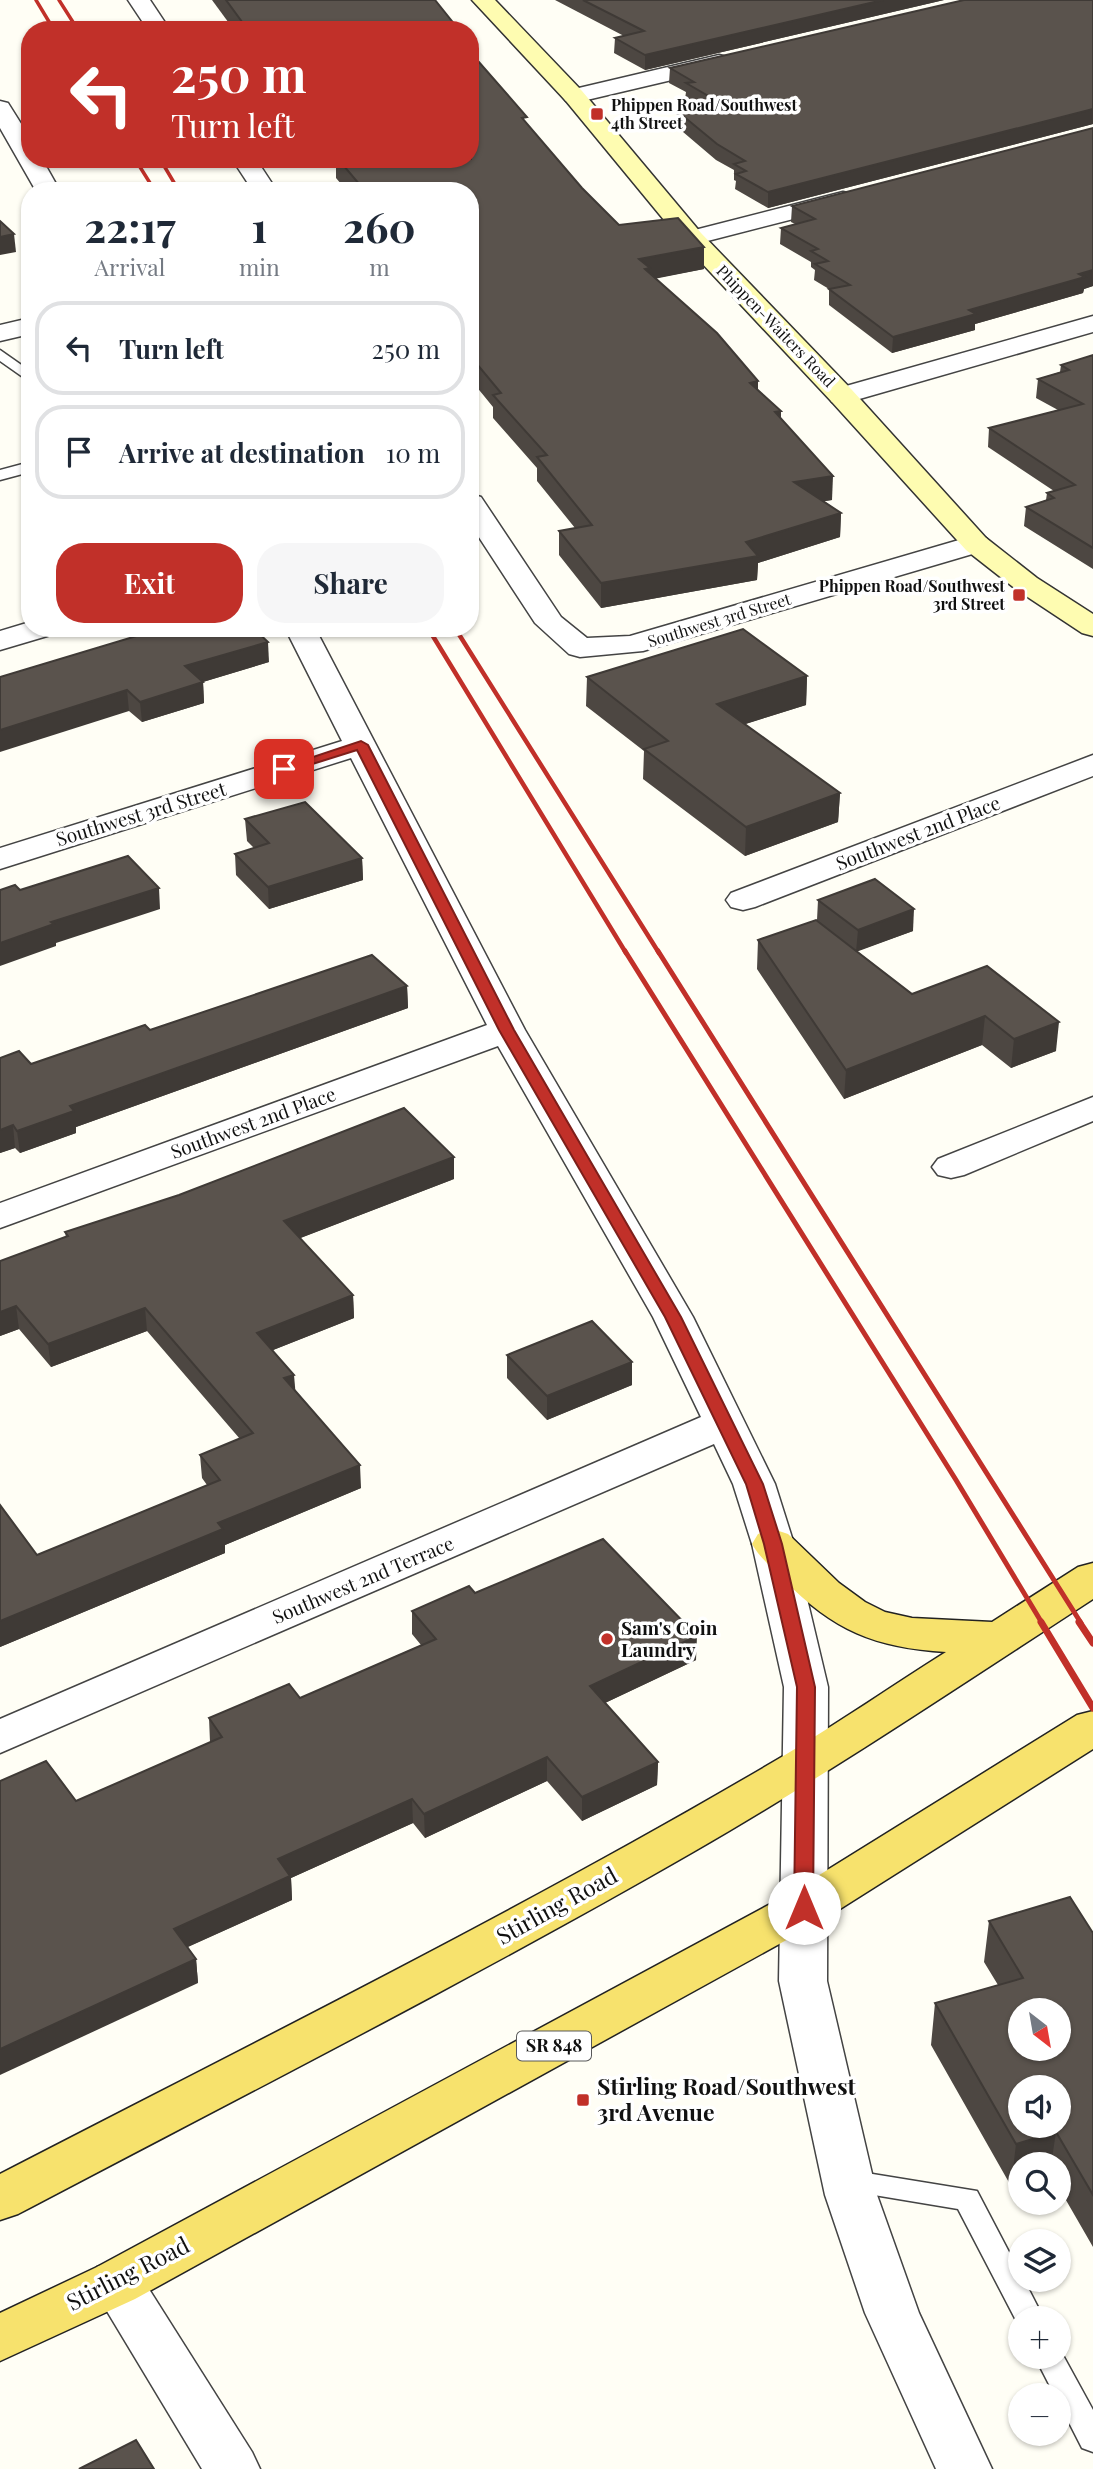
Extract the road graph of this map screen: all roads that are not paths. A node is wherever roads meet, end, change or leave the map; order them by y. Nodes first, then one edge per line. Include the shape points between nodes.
1 (139, 0) edge
2 (483, 0) edge
3 (153, 21) edge
4 (746, 56) edge
5 (574, 96) junction
6 (1, 110) edge
7 (21, 144) edge
8 (866, 192) edge
9 (692, 238) junction
10 (1093, 324) edge
11 (21, 328) edge
12 (0, 333) edge
13 (0, 354) edge
14 (21, 371) edge
15 (842, 396) junction
16 (21, 469) edge
17 (0, 475) edge
18 (479, 515) edge
19 (976, 544) junction
20 (1091, 625) edge
21 (21, 635) edge
22 (305, 637) edge
23 (0, 641) edge
24 (361, 745) junction
25 (1093, 765) edge
26 (0, 859) edge
27 (743, 900) dead end
28 (507, 1030) junction
29 (1093, 1108) edge
30 (951, 1167) dead end
31 (0, 1216) edge
32 (725, 1423) junction
33 (773, 1544) junction
34 (1093, 1578) edge
35 (1001, 1638) junction
36 (1093, 1727) edge
37 (0, 1737) edge
38 (804, 1765) junction
39 (804, 1908) junction
40 (848, 2181) junction
41 (0, 2199) edge
42 (116, 2283) junction
43 (1023, 2306) edge
44 (0, 2338) edge
45 (1056, 2369) edge
46 (1093, 2440) edge
47 (232, 2469) edge
48 (964, 2469) edge

1 - 3 street
2 - 5 street, Phippen-Waiters Road
4 - 5 street
5 - 9 street, Phippen-Waiters Road
6 - 7 street
8 - 9 street
9 - 15 street, Phippen-Waiters Road
10 - 15 street
11 - 12 street
13 - 14 lane
15 - 19 street, Phippen-Waiters Road
16 - 17 lane
18 - 19 street, Southwest 3rd Street via 550,623 580,648 632,645
19 - 20 street, Phippen-Waiters Road
21 - 23 street
22 - 24 street
24 - 26 street, Southwest 3rd Street
24 - 28 street
25 - 27 street, Southwest 2nd Place
28 - 31 street, Southwest 2nd Place
28 - 32 street via 673,1317
29 - 30 street
32 - 33 street via 754,1484
32 - 37 street, Southwest 2nd Terrace
33 - 35 main road via 832,1602 859,1619 889,1630
33 - 38 street via 806,1687
34 - 35 main road, Stirling Road
35 - 38 main road, Stirling Road
36 - 39 main road, Stirling Road / SR 848
38 - 39 street
38 - 41 main road, Stirling Road via 515,1929
39 - 40 street via 803,1981
39 - 42 main road, Stirling Road / SR 848
40 - 43 lane via 967,2199
40 - 48 street via 892,2313
42 - 44 main road, Stirling Road / SR 848
42 - 47 street
45 - 46 lane

